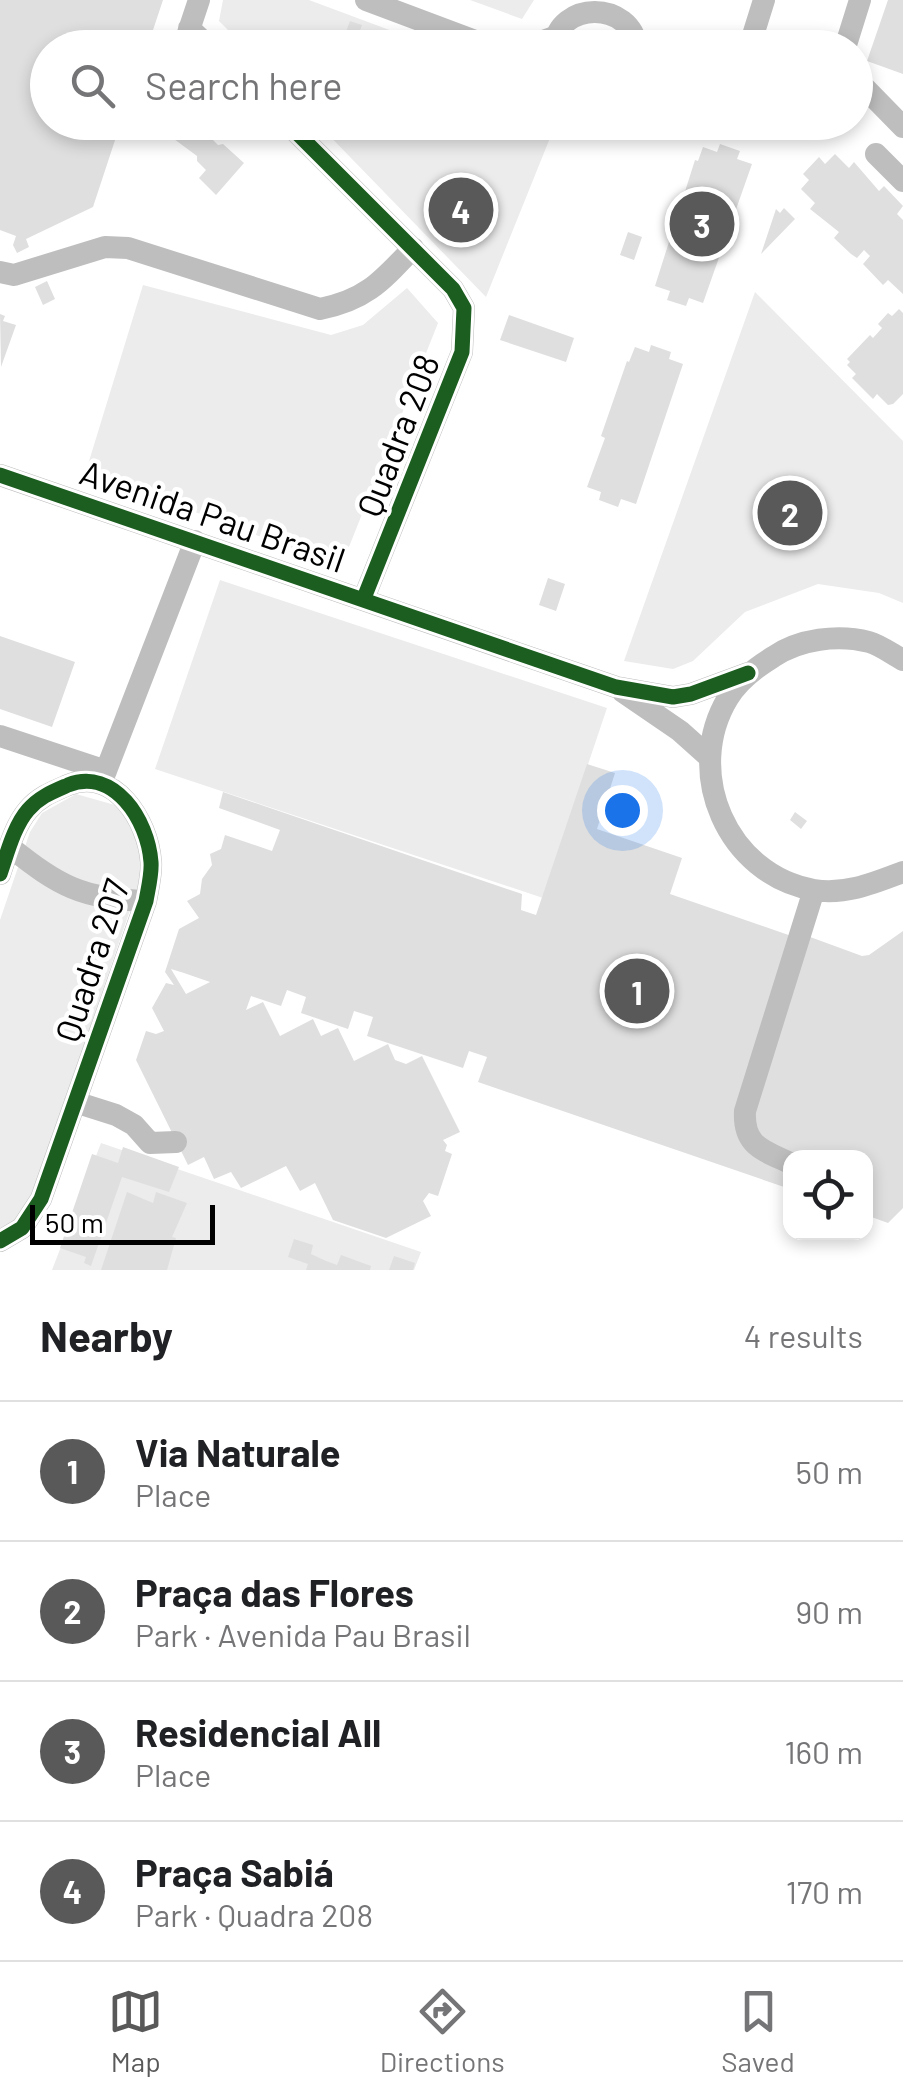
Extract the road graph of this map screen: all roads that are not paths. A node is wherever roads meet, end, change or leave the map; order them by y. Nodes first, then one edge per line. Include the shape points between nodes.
1 (199, 0) edge
2 (366, 0) edge
3 (764, 0) edge
4 (860, 0) edge
5 (189, 30) edge
6 (446, 30) edge
7 (561, 30) edge
8 (632, 30) edge
9 (755, 30) edge
10 (851, 30) edge
11 (873, 96) edge
12 (903, 127) edge
13 (304, 140) edge
14 (876, 154) dead end
15 (903, 181) edge
16 (413, 248) junction
17 (0, 272) edge
18 (0, 475) edge
19 (195, 541) junction
20 (364, 598) junction
21 (903, 660) edge
22 (748, 673) junction
23 (616, 687) junction
24 (0, 736) edge
25 (709, 757) junction
26 (104, 776) junction
27 (10, 847) junction
28 (903, 872) edge
29 (0, 874) edge
30 (814, 890) junction
31 (146, 901) junction
32 (75, 1102) junction
33 (176, 1142) dead end
34 (783, 1160) edge
35 (0, 1242) edge

1 - 5 street
2 - 6 street
3 - 9 street
4 - 10 street
7 - 8 street via 570,14 596,5 621,14
11 - 12 street
13 - 16 street, Quadra 208
14 - 15 street
16 - 17 street via 374,288 349,304 320,309 128,248 105,246 14,275
16 - 20 street, Quadra 208 via 464,308 462,352
18 - 19 street, Avenida Pau Brasil
19 - 20 street, Avenida Pau Brasil
19 - 26 street
20 - 23 street, Avenida Pau Brasil
21 - 22 street via 870,642 827,638 785,648
22 - 23 street, Avenida Pau Brasil via 673,696
22 - 25 street via 728,697
23 - 25 street, Avenida Pau Brasil
24 - 26 street
25 - 30 street via 714,803 736,844 771,874
26 - 27 street via 44,794 26,812
26 - 31 street, Quadra 207 via 143,827 152,864
27 - 29 street
27 - 31 street, Quadra 207 via 72,890
28 - 30 street via 861,889
30 - 34 street via 745,1110 744,1126 759,1149
31 - 32 street, Quadra 207
32 - 33 street via 116,1114 150,1143
32 - 35 street, Quadra 207 via 41,1200 22,1228

